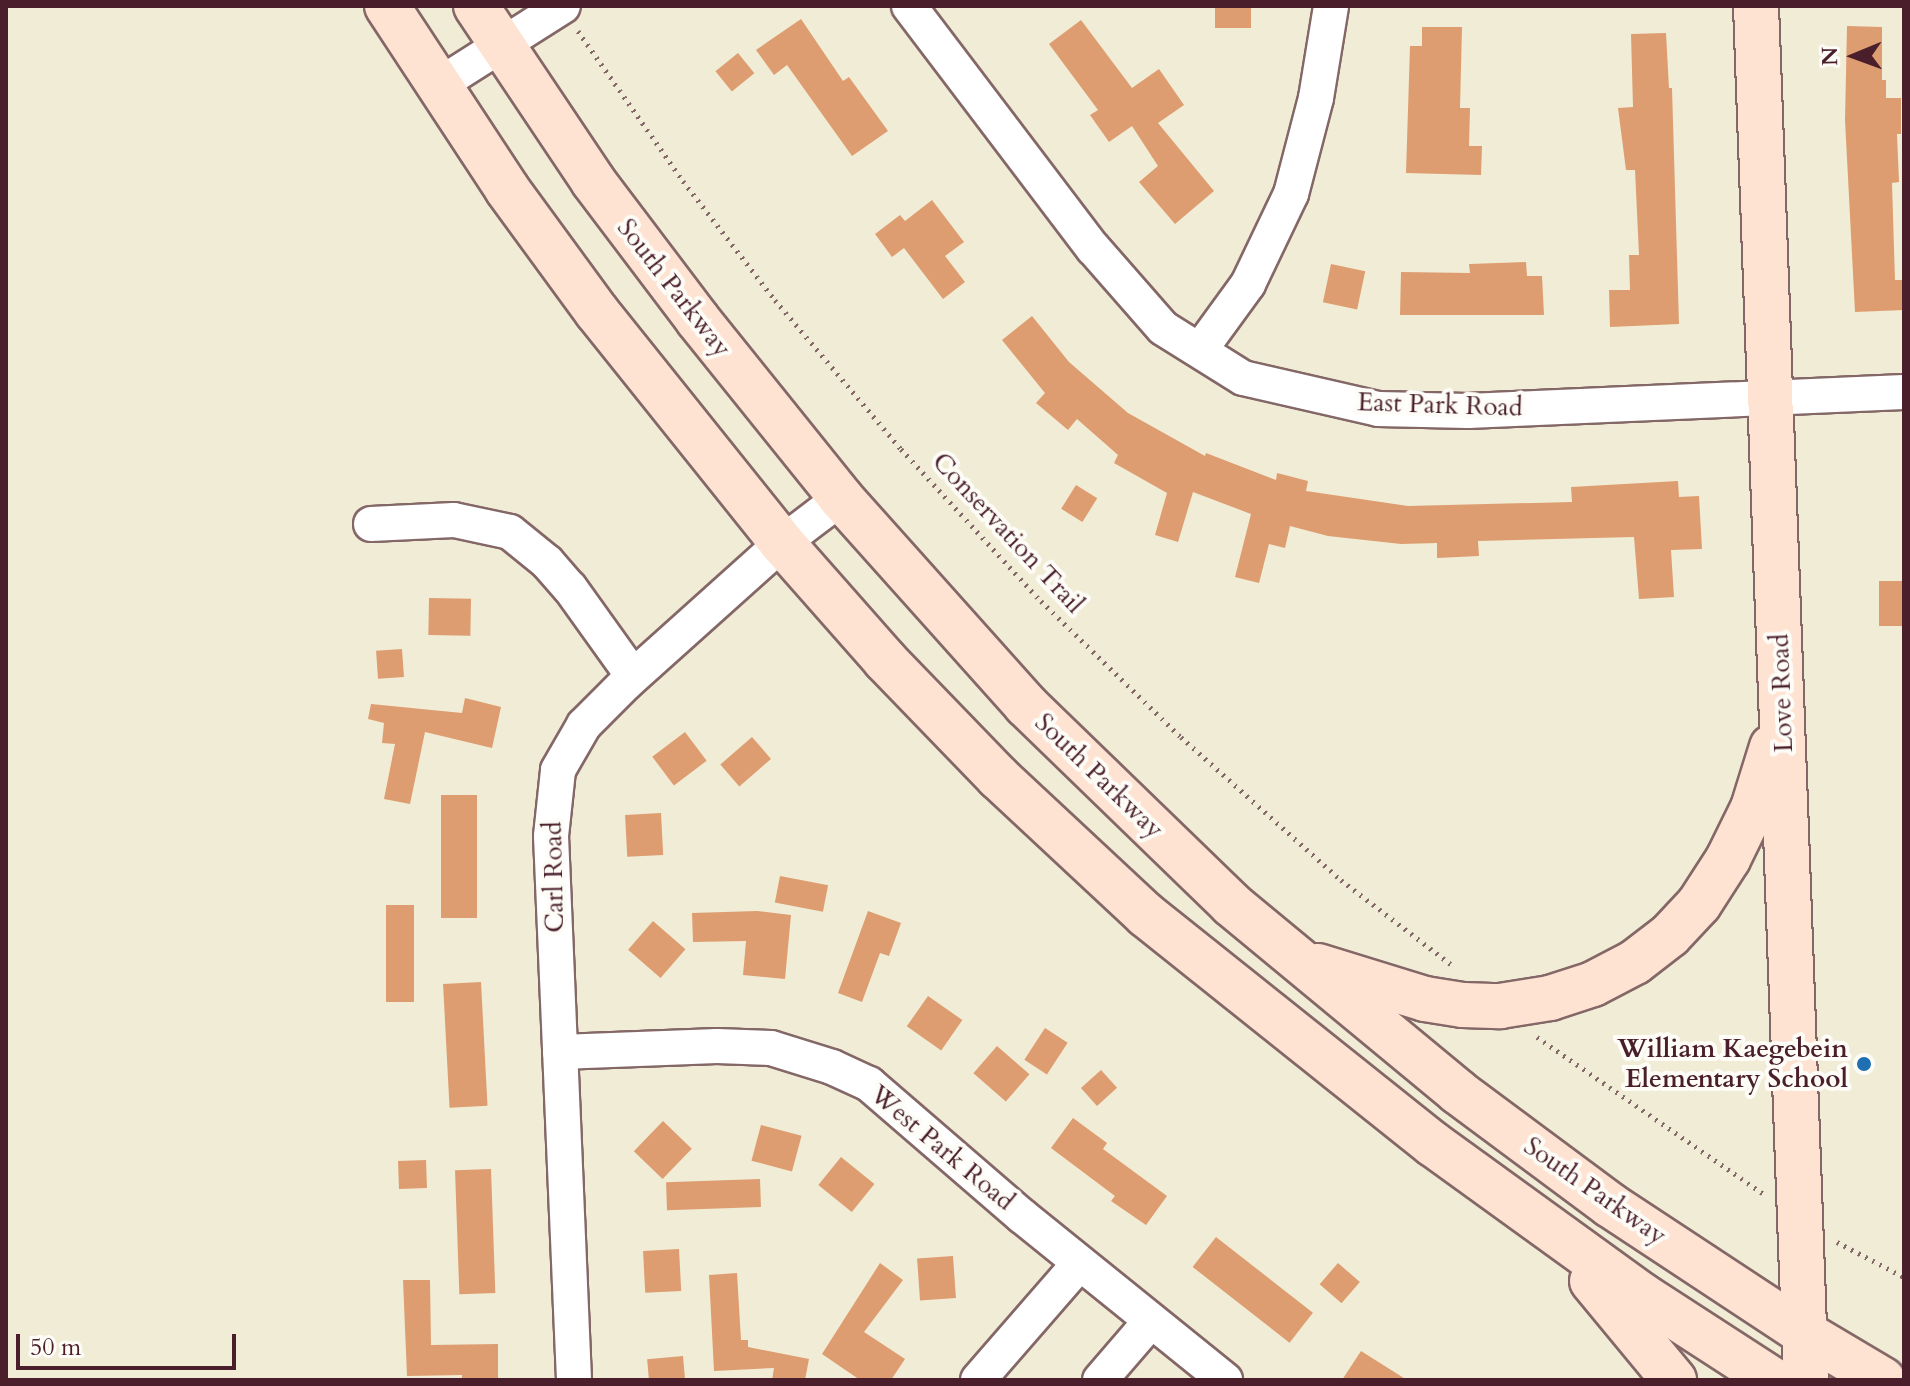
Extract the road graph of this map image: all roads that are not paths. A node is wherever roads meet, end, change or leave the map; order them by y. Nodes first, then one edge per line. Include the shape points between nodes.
1 (387, 6) edge
2 (476, 6) edge
3 (909, 6) edge
4 (1331, 6) edge
5 (1756, 6) edge
6 (569, 17) edge
7 (500, 46) junction
8 (437, 86) junction
9 (1200, 350) junction
10 (1904, 392) edge
11 (1772, 397) junction
12 (841, 498) junction
13 (371, 524) dead end
14 (782, 543) junction
15 (633, 676) junction
16 (1782, 702) junction
17 (1290, 956) junction
18 (560, 1052) junction
19 (1502, 1192) junction
20 (1079, 1264) junction
21 (1151, 1321) junction
22 (1804, 1333) junction
23 (574, 1380) edge
24 (978, 1380) edge
25 (1100, 1380) edge
26 (1225, 1380) edge
27 (1674, 1380) edge
28 (1773, 1380) edge
29 (1806, 1380) edge
30 (1883, 1380) edge

1 - 8 main road, South Parkway
2 - 7 main road, South Parkway
3 - 9 street, East Park Road via 1093,248 1163,328
4 - 9 street via 1316,98 1291,194 1248,284
5 - 11 main road, Love Road
6 - 7 street
7 - 8 street
7 - 12 main road, South Parkway via 688,308
8 - 14 main road, South Parkway via 597,312
9 - 11 street, East Park Road via 1243,378 1378,409 1468,411
10 - 11 street, East Park Road
11 - 16 main road, Love Road
12 - 14 street, Carl Road
12 - 17 main road, South Parkway via 1026,705
13 - 15 street via 454,520 510,532 570,588
14 - 15 street, Carl Road
14 - 19 main road, South Parkway via 885,660 1092,868 1342,1074
15 - 18 street, Carl Road via 584,725 556,782 551,836
16 - 17 main road via 1753,808 1699,904 1635,962 1593,984 1550,998 1463,1005 1411,995
16 - 22 main road, Love Road
17 - 22 main road, South Parkway via 1458,1092 1610,1205
18 - 20 street, West Park Road via 743,1046 771,1048 832,1067 869,1084 908,1115
18 - 23 street, Carl Road
19 - 27 main road via 1582,1270
19 - 28 main road, South Parkway via 1643,1296
20 - 21 street, West Park Road
20 - 24 street
21 - 25 street
21 - 26 street, West Park Road
22 - 29 main road, Love Road
22 - 30 main road, South Parkway

